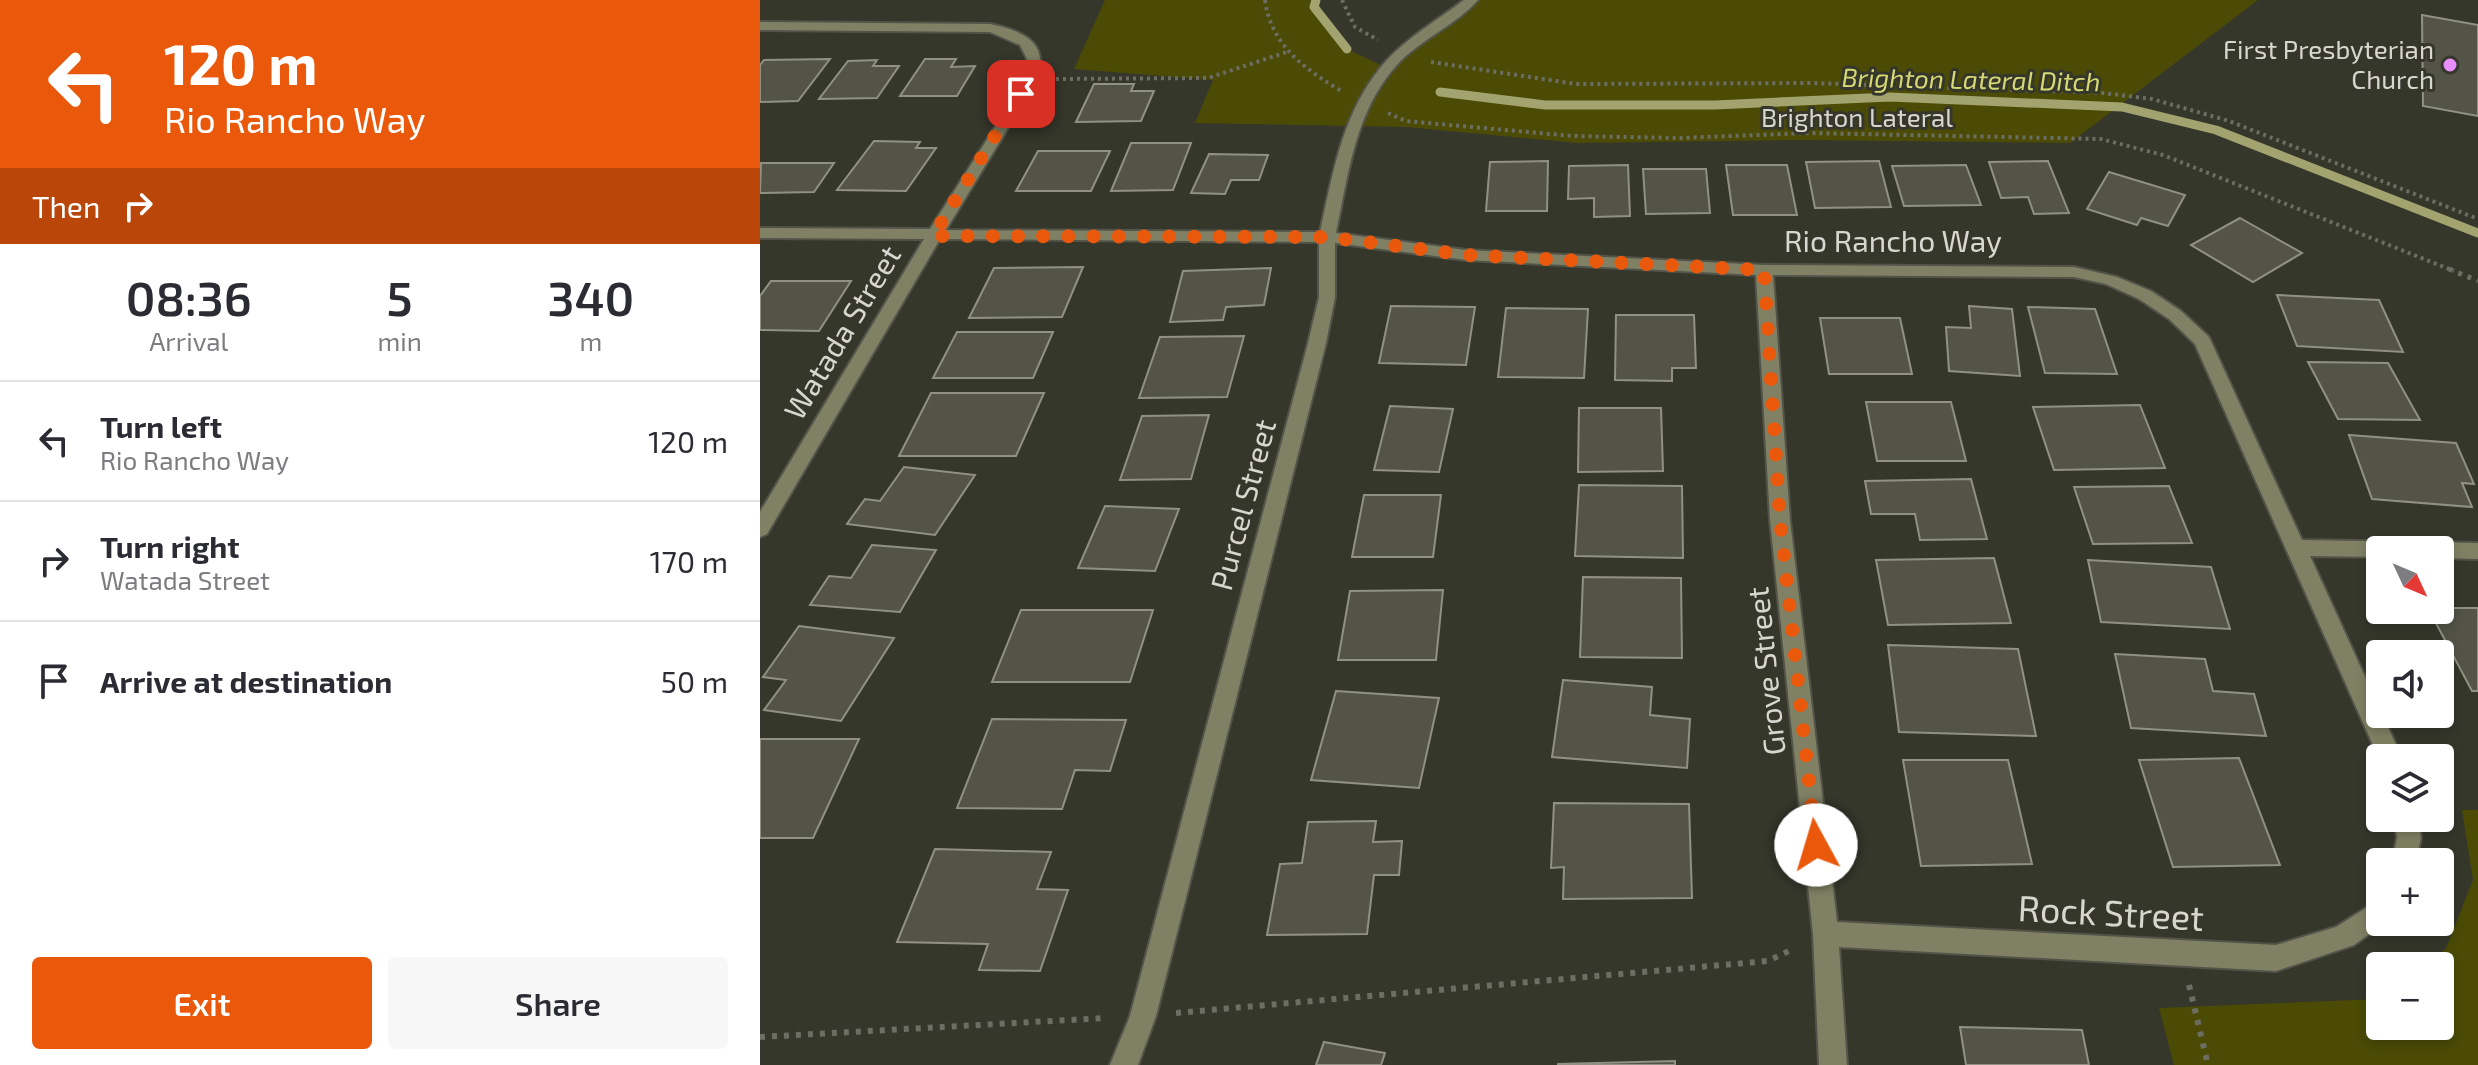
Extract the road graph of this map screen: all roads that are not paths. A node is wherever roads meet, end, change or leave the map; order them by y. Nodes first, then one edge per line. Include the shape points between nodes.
1 (1472, 0) edge
2 (760, 26) edge
3 (760, 233) edge
4 (933, 236) junction
5 (1327, 237) junction
6 (1764, 270) junction
7 (760, 529) edge
8 (2297, 548) junction
9 (2366, 549) edge
10 (2454, 550) edge
11 (2478, 551) edge
12 (2384, 744) edge
13 (2366, 925) edge
14 (1826, 934) junction
15 (1124, 1065) edge
16 (1833, 1065) edge

1 - 5 street, Purcel Street via 1401,54 1363,103 1346,148
2 - 4 street, Watada Street via 990,28 1007,31 1034,51 1030,79
3 - 4 street, Rio Rancho Way
4 - 5 street, Rio Rancho Way
4 - 7 street, Watada Street
5 - 6 street, Rio Rancho Way via 1466,255
5 - 15 street, Purcel Street via 1327,297 1317,343 1143,1016
6 - 8 street, Rio Rancho Way via 2074,272 2098,275 2151,296 2203,341
6 - 14 street, Grove Street via 1780,520
8 - 9 street
8 - 12 street
10 - 11 street
13 - 14 street, Rock Street via 2331,943 2276,958
14 - 16 street, Grove Street

